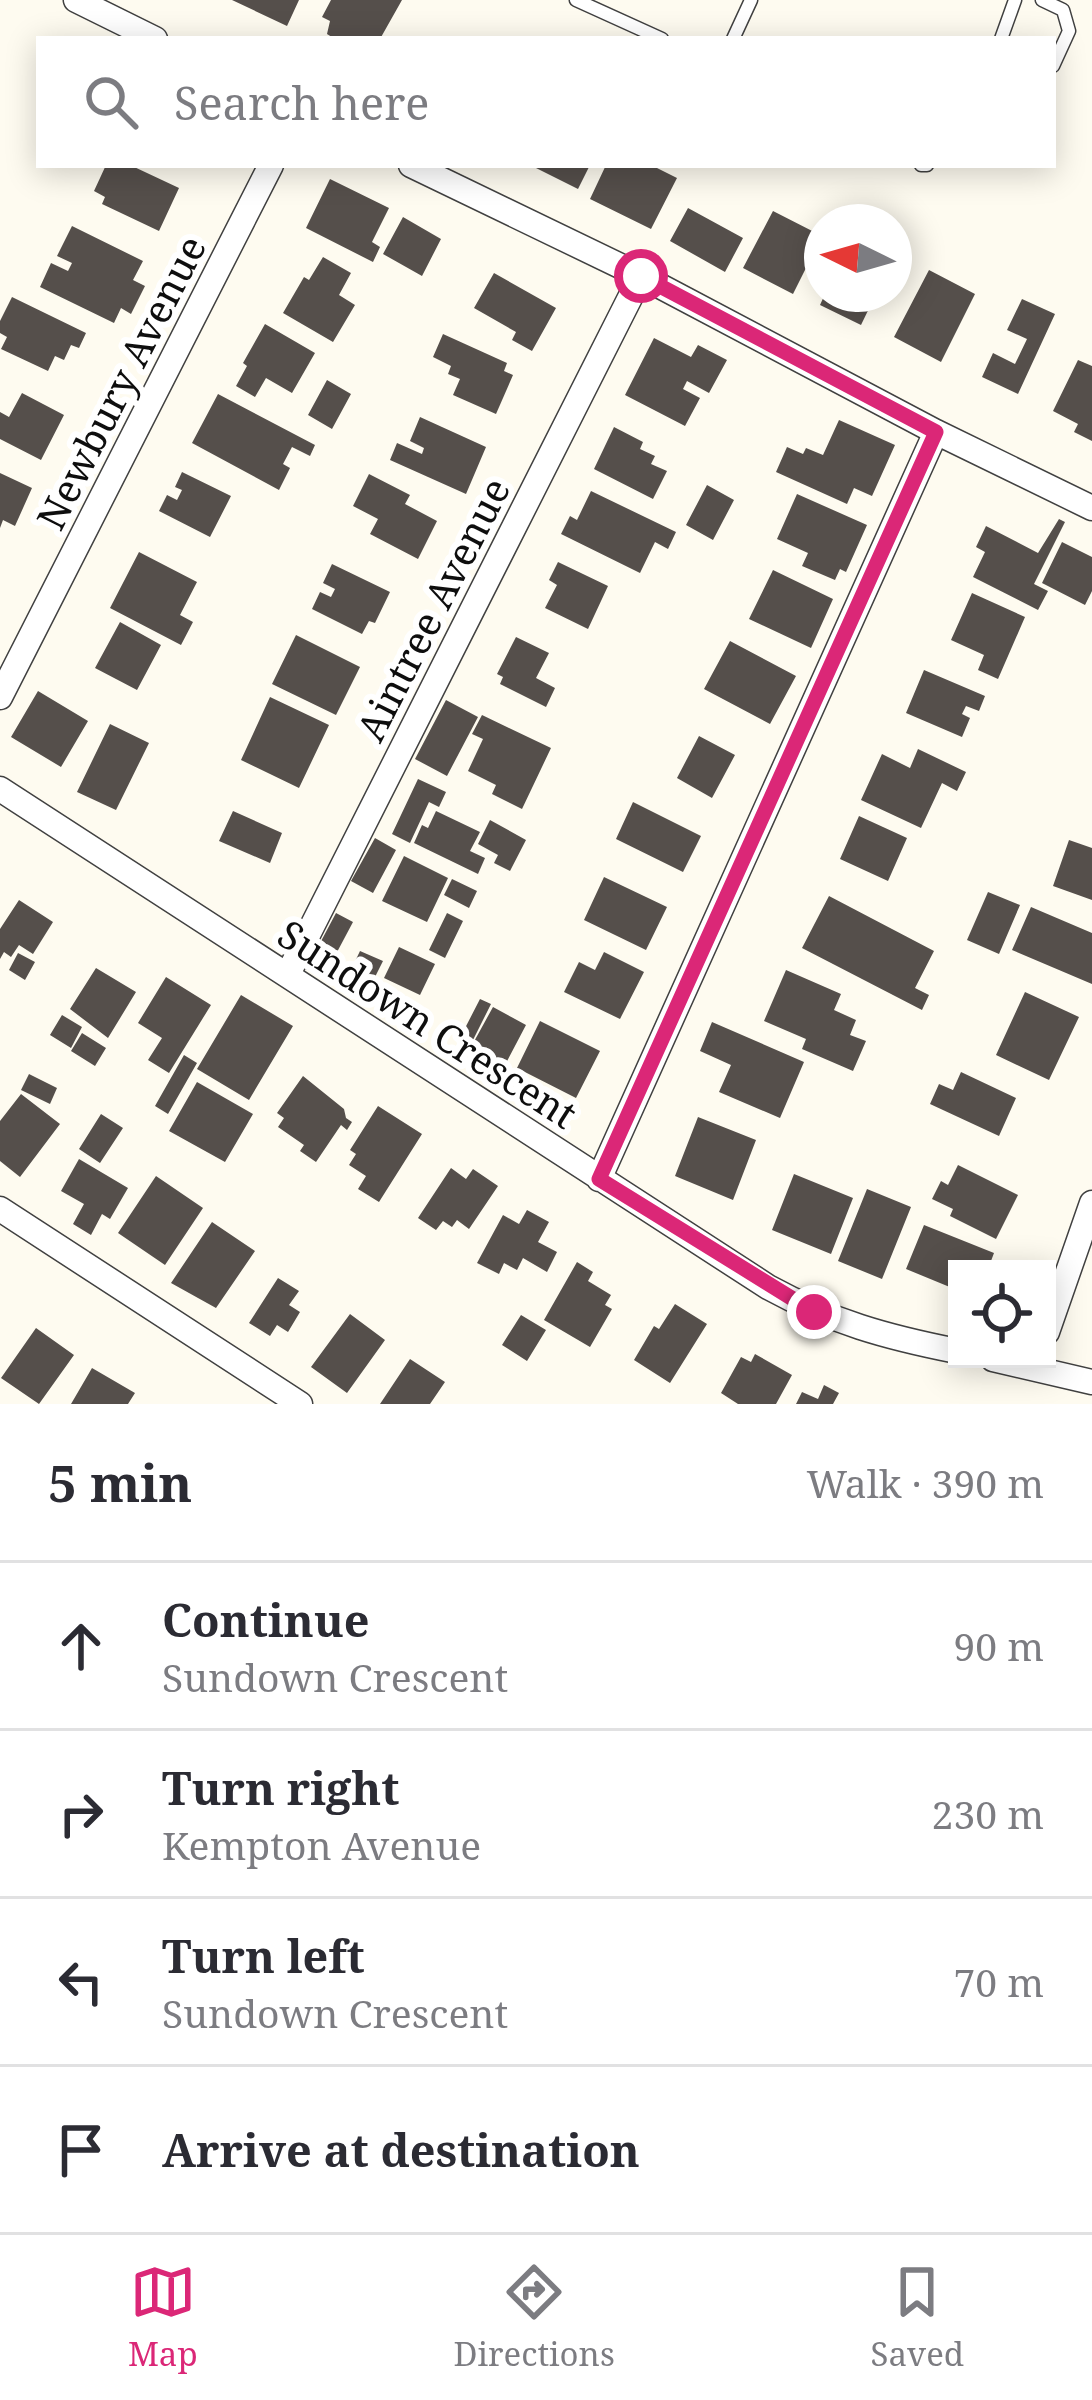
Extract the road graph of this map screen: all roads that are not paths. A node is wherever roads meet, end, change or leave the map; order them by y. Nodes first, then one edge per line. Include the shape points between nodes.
1 (76, 0) edge
2 (576, 0) edge
3 (751, 0) edge
4 (1015, 0) edge
5 (1042, 0) edge
6 (148, 36) edge
7 (655, 36) edge
8 (734, 36) edge
9 (1002, 36) edge
10 (1056, 59) edge
11 (269, 168) edge
12 (417, 168) edge
13 (641, 276) junction
14 (936, 432) junction
15 (1092, 508) edge
16 (0, 697) edge
17 (0, 789) edge
18 (288, 974) junction
19 (599, 1179) junction
20 (1092, 1203) edge
21 (0, 1209) edge
22 (1056, 1306) edge
23 (948, 1350) edge
24 (1046, 1368) edge
25 (1088, 1389) edge
26 (300, 1404) edge

1 - 6 street
2 - 7 lane
3 - 8 lane
4 - 9 lane
5 - 10 lane via 1063,10 1069,31
11 - 16 street, Newbury Avenue
12 - 13 street
13 - 14 street
13 - 18 street, Aintree Avenue
14 - 15 street
14 - 19 street
17 - 18 street, Sundown Crescent
18 - 19 street, Sundown Crescent
19 - 23 street, Sundown Crescent via 814,1312
20 - 22 street
21 - 26 street
24 - 25 street

